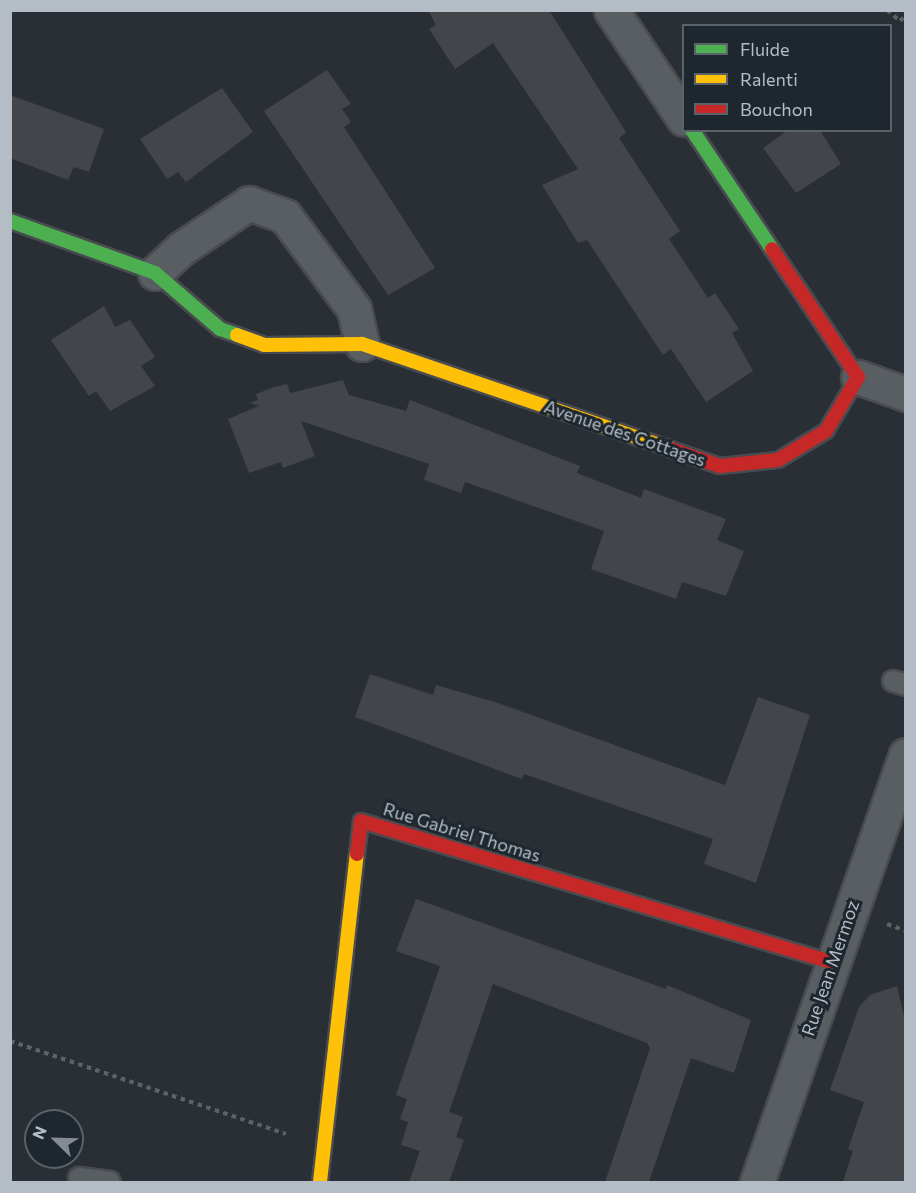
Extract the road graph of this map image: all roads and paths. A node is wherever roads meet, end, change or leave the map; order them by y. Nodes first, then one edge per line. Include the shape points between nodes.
1 (611, 10) edge
2 (887, 10) edge
3 (906, 15) edge
4 (682, 115) edge
5 (693, 132) edge
6 (10, 221) edge
7 (155, 273) junction
8 (362, 344) junction
9 (858, 377) junction
10 (906, 394) edge
11 (906, 755) edge
12 (832, 962) junction
13 (10, 1041) edge
14 (324, 1147) junction
15 (79, 1178) dead end
16 (110, 1182) edge
17 (320, 1182) edge
18 (757, 1182) edge

1 - 4 street
2 - 3 path via 900,21
5 - 9 street
6 - 7 street, Avenue des Cottages
7 - 8 street, Avenue des Cottages via 220,329 264,345
7 - 8 street via 182,248 249,203 285,216 354,309
8 - 9 street, Avenue des Cottages via 720,466 778,460 826,431
9 - 10 street
11 - 12 street, Rue Jean Mermoz
12 - 14 street, Rue Gabriel Thomas via 361,821
12 - 18 street, Rue Jean Mermoz
13 - 14 path
14 - 17 street, Rue Gabriel Thomas
15 - 16 lane

